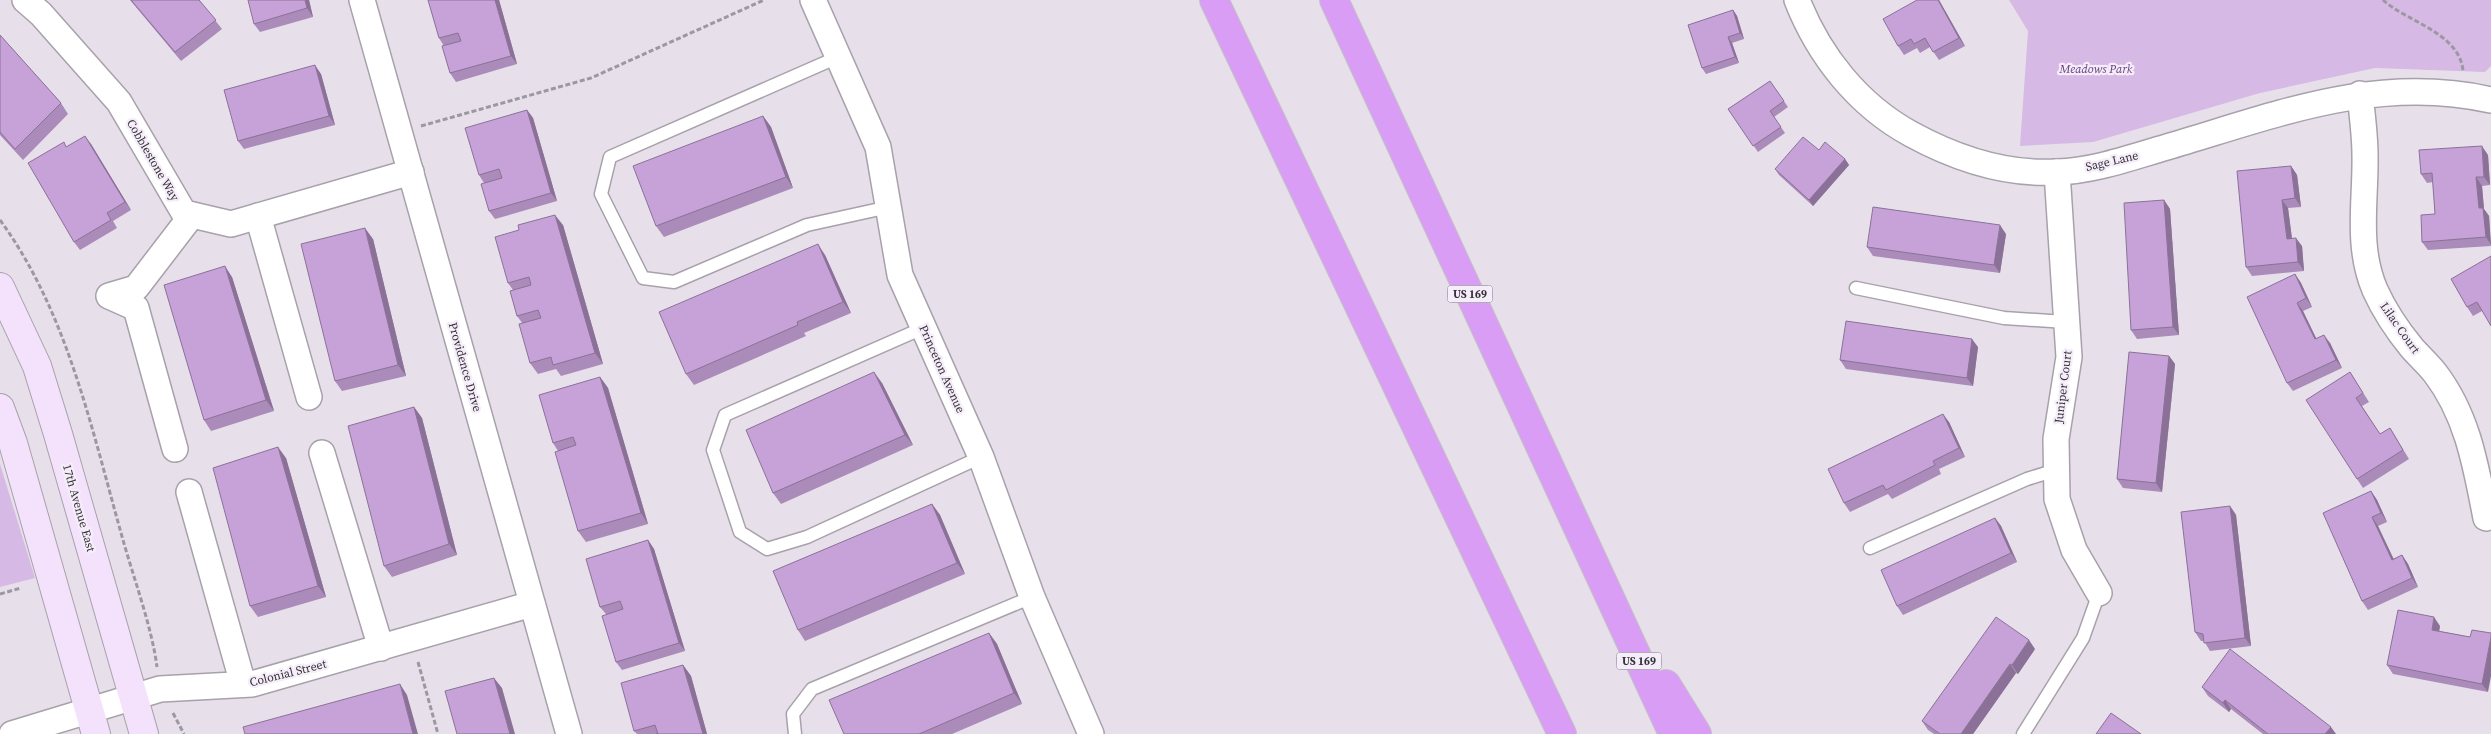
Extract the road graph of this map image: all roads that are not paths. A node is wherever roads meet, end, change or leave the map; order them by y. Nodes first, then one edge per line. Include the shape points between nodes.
1 (25, 0) edge
2 (362, 0) edge
3 (813, 0) edge
4 (1214, 0) edge
5 (1334, 0) edge
6 (1797, 0) edge
7 (838, 57) junction
8 (2360, 94) junction
9 (2491, 100) edge
10 (411, 172) junction
11 (2057, 172) junction
12 (889, 207) junction
13 (192, 215) junction
14 (258, 216) junction
15 (0, 287) edge
16 (1856, 288) dead end
17 (2066, 322) junction
18 (923, 328) junction
19 (310, 397) dead end
20 (0, 408) edge
21 (175, 449) dead end
22 (322, 453) dead end
23 (982, 457) junction
24 (2056, 470) junction
25 (188, 492) dead end
26 (2486, 518) dead end
27 (1870, 548) dead end
28 (1485, 572) junction
29 (1606, 587) junction
30 (2099, 593) joint
31 (1032, 598) junction
32 (532, 604) junction
33 (381, 648) junction
34 (243, 684) junction
35 (134, 697) junction
36 (93, 723) edge
37 (1087, 733) edge
38 (12, 734) edge
39 (144, 734) edge
40 (569, 734) edge
41 (795, 734) edge
42 (1550, 734) edge
43 (1562, 734) edge
44 (1673, 734) edge
45 (1697, 734) edge
46 (2023, 734) edge

1 - 13 street, Cobblestone Way via 119,102 184,213
2 - 10 street, Providence Drive
3 - 7 street, Princeton Avenue
4 - 28 highway
5 - 29 highway, US 169
6 - 11 street, Sage Lane via 1819,46 1839,74 1869,106 1901,128 1940,150 1977,162 2013,170
7 - 12 street, Princeton Avenue via 878,147
7 - 12 lane via 610,157 601,194 643,278 674,282 807,225
8 - 9 street, Sage Lane via 2431,91
8 - 11 street, Sage Lane via 2306,106 2096,166
8 - 26 street, Lilac Court via 2365,155 2362,224 2375,289 2389,316 2411,347 2435,372 2455,405 2470,439
10 - 14 street
10 - 32 street, Providence Drive
11 - 17 street, Juniper Court
12 - 18 street, Princeton Avenue via 900,275
13 - 14 street via 230,224
13 - 21 street via 136,288 109,296 136,308
14 - 19 street
15 - 35 street, 17th Avenue East via 36,366
16 - 17 lane via 2004,318
17 - 24 street, Juniper Court via 2069,357 2056,439
18 - 23 street, Princeton Avenue
18 - 23 lane via 725,415 713,450 740,532 767,549 807,537
20 - 36 street via 13,443
22 - 33 street
23 - 31 street, Princeton Avenue
24 - 27 lane via 2027,479
24 - 30 street, Juniper Court via 2057,500 2074,550
25 - 34 street
28 - 42 highway
28 - 43 highway
29 - 44 highway, US 169
29 - 45 highway
30 - 46 lane via 2083,638
31 - 37 street, Princeton Avenue
31 - 41 lane via 812,689 793,714
32 - 33 street, Colonial Street
32 - 40 street, Providence Drive
33 - 34 street, Colonial Street
34 - 35 street, Colonial Street via 160,689
35 - 36 street, Colonial Street
35 - 39 street, 17th Avenue East
36 - 38 street, Colonial Street

